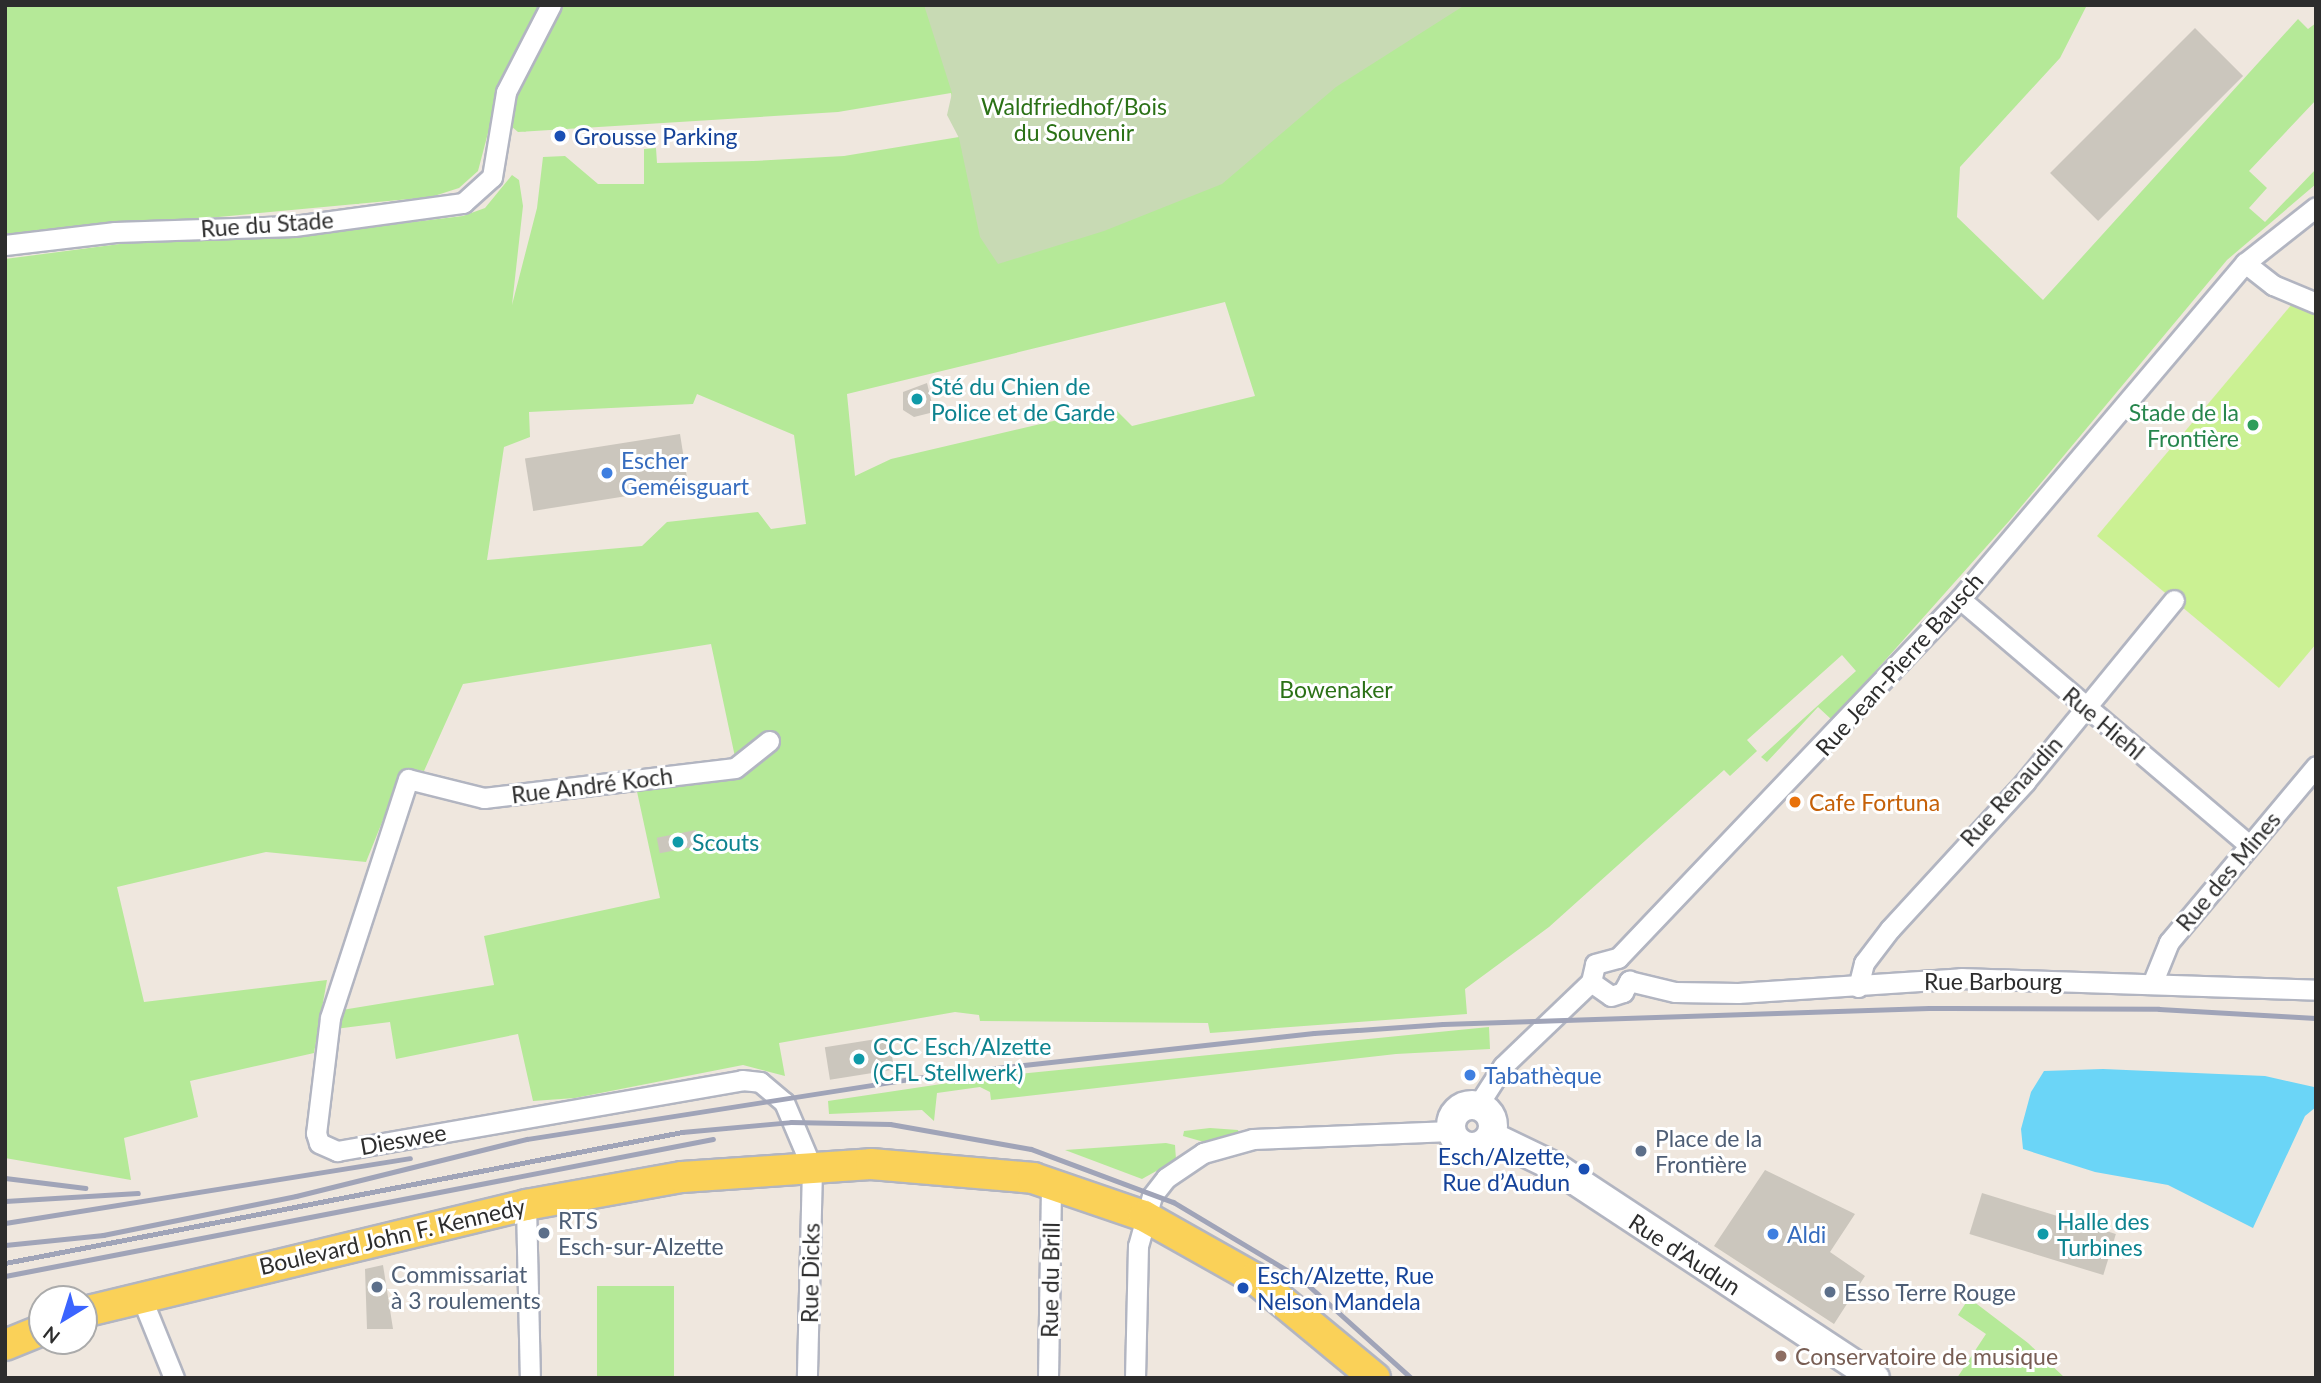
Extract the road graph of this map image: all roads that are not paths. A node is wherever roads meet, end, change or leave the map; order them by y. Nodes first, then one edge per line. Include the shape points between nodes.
1 (551, 5) edge
2 (2316, 207) edge
3 (5, 245) edge
4 (2245, 263) junction
5 (2316, 303) edge
6 (1960, 599) junction
7 (2174, 600) dead end
8 (2085, 706) junction
9 (769, 741) dead end
10 (2316, 766) edge
11 (408, 779) joint
12 (2249, 845) junction
13 (1618, 958) junction
14 (1629, 981) junction
15 (1591, 982) junction
16 (2152, 984) junction
17 (1858, 987) junction
18 (2316, 990) edge
19 (1478, 1105) junction
20 (1451, 1131) junction
21 (1491, 1136) junction
22 (812, 1168) junction
23 (1051, 1182) junction
24 (526, 1205) junction
25 (1144, 1216) junction
26 (140, 1294) junction
27 (98, 1308) edge
28 (28, 1326) edge
29 (5, 1332) edge
30 (28, 1336) edge
31 (5, 1345) edge
32 (174, 1378) edge
33 (530, 1378) edge
34 (807, 1378) edge
35 (1048, 1378) edge
36 (1135, 1378) edge
37 (1375, 1378) edge
38 (1875, 1378) edge

1 - 3 street, Rue du Stade via 506,92 492,177 463,203 294,226 115,232
2 - 4 street, Rue Jean-Pierre Bausch
4 - 5 street via 2273,285
4 - 6 street, Rue Jean-Pierre Bausch
6 - 8 street, Rue Hiehl
6 - 13 street, Rue Jean-Pierre Bausch
7 - 8 street, Rue Renaudin
8 - 12 street, Rue Hiehl
8 - 17 street, Rue Renaudin via 2017,791 1890,929 1864,963
9 - 11 street, Rue André Koch via 735,768 484,798
10 - 12 street, Rue des Mines
11 - 22 street, Dieswee via 330,1018 317,1098 319,1143 337,1151 742,1080 775,1090
12 - 16 street, Rue des Mines via 2169,942
13 - 14 street via 1628,968
13 - 15 street, Rue Jean-Pierre Bausch via 1595,964
14 - 15 street via 1623,992 1611,996
14 - 17 street, Rue Barbourg via 1687,993
15 - 19 street, Rue Jean-Pierre Bausch via 1503,1066
16 - 17 street, Rue Barbourg via 1961,978
16 - 18 street, Rue Barbourg
19 - 20 street via 1459,1108
19 - 21 street via 1492,1118
20 - 21 street via 1470,1147
20 - 25 street via 1226,1144 1166,1178
21 - 38 street, Rue d'Audun via 1555,1167
22 - 23 main road, Boulevard John F. Kennedy via 916,1166
22 - 24 main road, Boulevard John F. Kennedy via 682,1177
22 - 34 street, Rue Dicks
23 - 25 main road, Boulevard John F. Kennedy
23 - 35 street, Rue du Brill
24 - 26 main road, Boulevard John F. Kennedy
24 - 33 street
25 - 36 street via 1138,1246
25 - 37 main road, Boulevard John F. Kennedy via 1254,1278
26 - 27 main road, Boulevard John F. Kennedy
26 - 32 street
28 - 29 main road
30 - 31 main road

